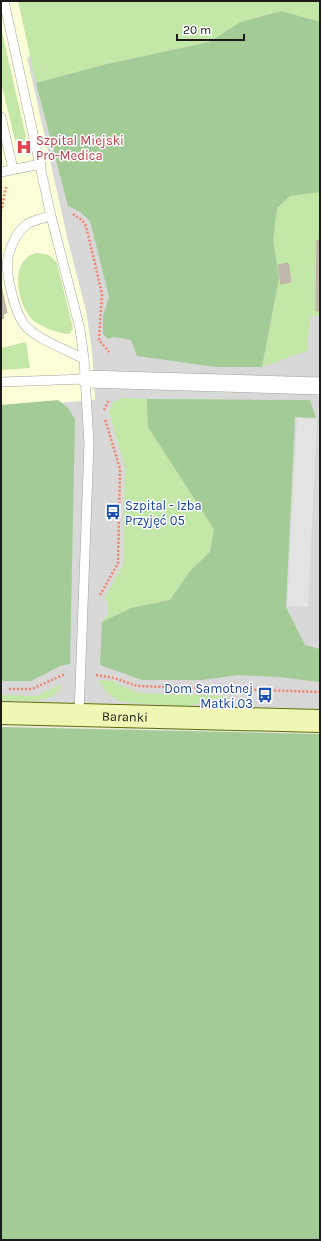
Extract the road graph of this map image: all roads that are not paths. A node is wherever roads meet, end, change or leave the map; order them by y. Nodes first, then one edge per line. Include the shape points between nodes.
1 (4, 1) edge
2 (1, 117) edge
3 (41, 164) junction
4 (13, 170) junction
5 (1, 172) edge
6 (51, 216) junction
7 (84, 359) junction
8 (86, 379) junction
9 (1, 382) edge
10 (320, 386) edge
11 (1, 713) edge
12 (79, 715) junction
13 (320, 721) edge

1 - 3 lane
2 - 4 lane
3 - 4 lane
3 - 6 lane
4 - 5 lane
6 - 7 lane via 80,329
6 - 7 lane via 26,224 15,238 8,258 13,297 24,324 34,333
7 - 8 lane
8 - 9 lane
8 - 10 street
8 - 12 lane via 88,452
11 - 12 street, Baranki
12 - 13 street, Baranki

